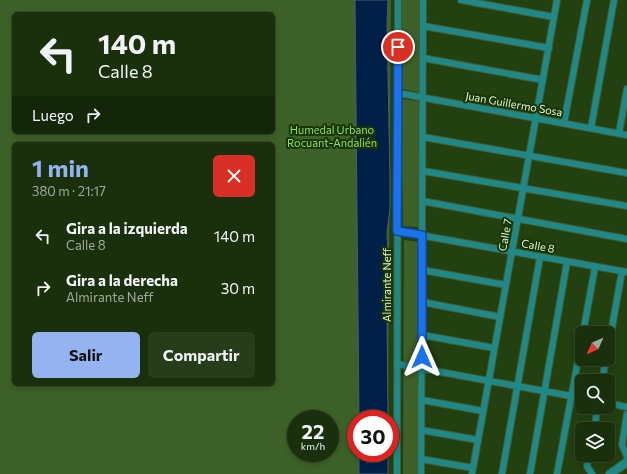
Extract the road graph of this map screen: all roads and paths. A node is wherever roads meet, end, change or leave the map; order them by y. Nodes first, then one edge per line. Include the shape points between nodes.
1 (398, 0) edge
2 (423, 0) edge
3 (461, 0) edge
4 (557, 0) edge
5 (587, 0) edge
6 (614, 0) edge
7 (554, 17) junction
8 (423, 26) junction
9 (549, 48) junction
10 (423, 58) junction
11 (543, 80) junction
12 (627, 89) edge
13 (398, 93) junction
14 (423, 98) junction
15 (536, 118) junction
16 (564, 123) junction
17 (591, 128) junction
18 (619, 133) junction
19 (627, 134) edge
20 (423, 137) junction
21 (529, 155) junction
22 (423, 171) junction
23 (627, 173) edge
24 (524, 188) junction
25 (422, 201) junction
26 (627, 206) edge
27 (518, 218) junction
28 (397, 231) junction
29 (422, 235) junction
30 (627, 239) edge
31 (512, 252) junction
32 (540, 257) junction
33 (568, 262) junction
34 (595, 267) junction
35 (422, 270) junction
36 (625, 272) edge
37 (506, 285) junction
38 (422, 302) junction
39 (500, 317) junction
40 (584, 326) edge
41 (613, 326) edge
42 (422, 334) junction
43 (494, 348) junction
44 (397, 364) junction
45 (577, 366) edge
46 (422, 368) junction
47 (488, 381) junction
48 (517, 386) junction
49 (545, 391) junction
50 (572, 396) junction
51 (575, 397) edge
52 (422, 400) junction
53 (615, 404) edge
54 (627, 407) edge
55 (483, 411) junction
56 (627, 414) edge
57 (422, 430) junction
58 (478, 440) junction
59 (627, 456) edge
60 (421, 459) junction
61 (588, 462) edge
62 (627, 462) edge
63 (472, 471) edge
64 (397, 474) edge
65 (421, 474) edge
66 (502, 474) edge
67 (530, 474) edge
68 (557, 474) edge
69 (592, 474) edge
70 (610, 474) edge

1 - 13 street, Almirante Neff
2 - 8 street
3 - 7 street
4 - 7 street, Calle 7
5 - 16 street
6 - 17 street
7 - 9 street, Calle 7
8 - 9 street
8 - 10 street
9 - 11 street, Calle 7
10 - 11 street
10 - 14 street
11 - 15 street, Calle 7
12 - 18 street
13 - 14 street, Juan Guillermo Sosa
13 - 28 street, Almirante Neff
14 - 15 street, Juan Guillermo Sosa
14 - 20 street
15 - 16 street, Juan Guillermo Sosa
15 - 21 street, Calle 7
16 - 17 street, Juan Guillermo Sosa
17 - 18 street, Juan Guillermo Sosa
18 - 19 street, Juan Guillermo Sosa
20 - 21 street
20 - 22 street
21 - 23 street
21 - 24 street, Calle 7
22 - 24 street
22 - 25 street
24 - 26 street
24 - 27 street, Calle 7
25 - 27 street
25 - 29 street
27 - 30 street
27 - 31 street, Calle 7
28 - 29 street, Calle 8
28 - 44 street, Almirante Neff
29 - 31 street, Calle 8
29 - 35 street
31 - 32 street, Calle 8
31 - 37 street, Calle 7
32 - 33 street, Calle 8
32 - 48 street
33 - 34 street, Calle 8
33 - 49 street
34 - 36 street, Calle 8
34 - 40 street
35 - 37 street
35 - 38 street
36 - 41 street
37 - 39 street, Calle 7
38 - 39 street
38 - 42 street
39 - 43 street, Calle 7
42 - 43 street
42 - 46 street
43 - 47 street, Calle 7
44 - 46 street
44 - 64 street, Almirante Neff
45 - 50 street
46 - 47 street
46 - 52 street
47 - 48 street
47 - 55 street, Calle 7
48 - 49 street
48 - 66 street
49 - 50 street
49 - 67 street
50 - 51 street
50 - 68 street
52 - 55 street
52 - 57 street
53 - 54 street
55 - 58 street, Calle 7
56 - 59 street via 622,445
57 - 58 street
57 - 60 street
58 - 63 street, Calle 7
60 - 63 street
60 - 65 street
61 - 69 street via 587,466
62 - 70 street

